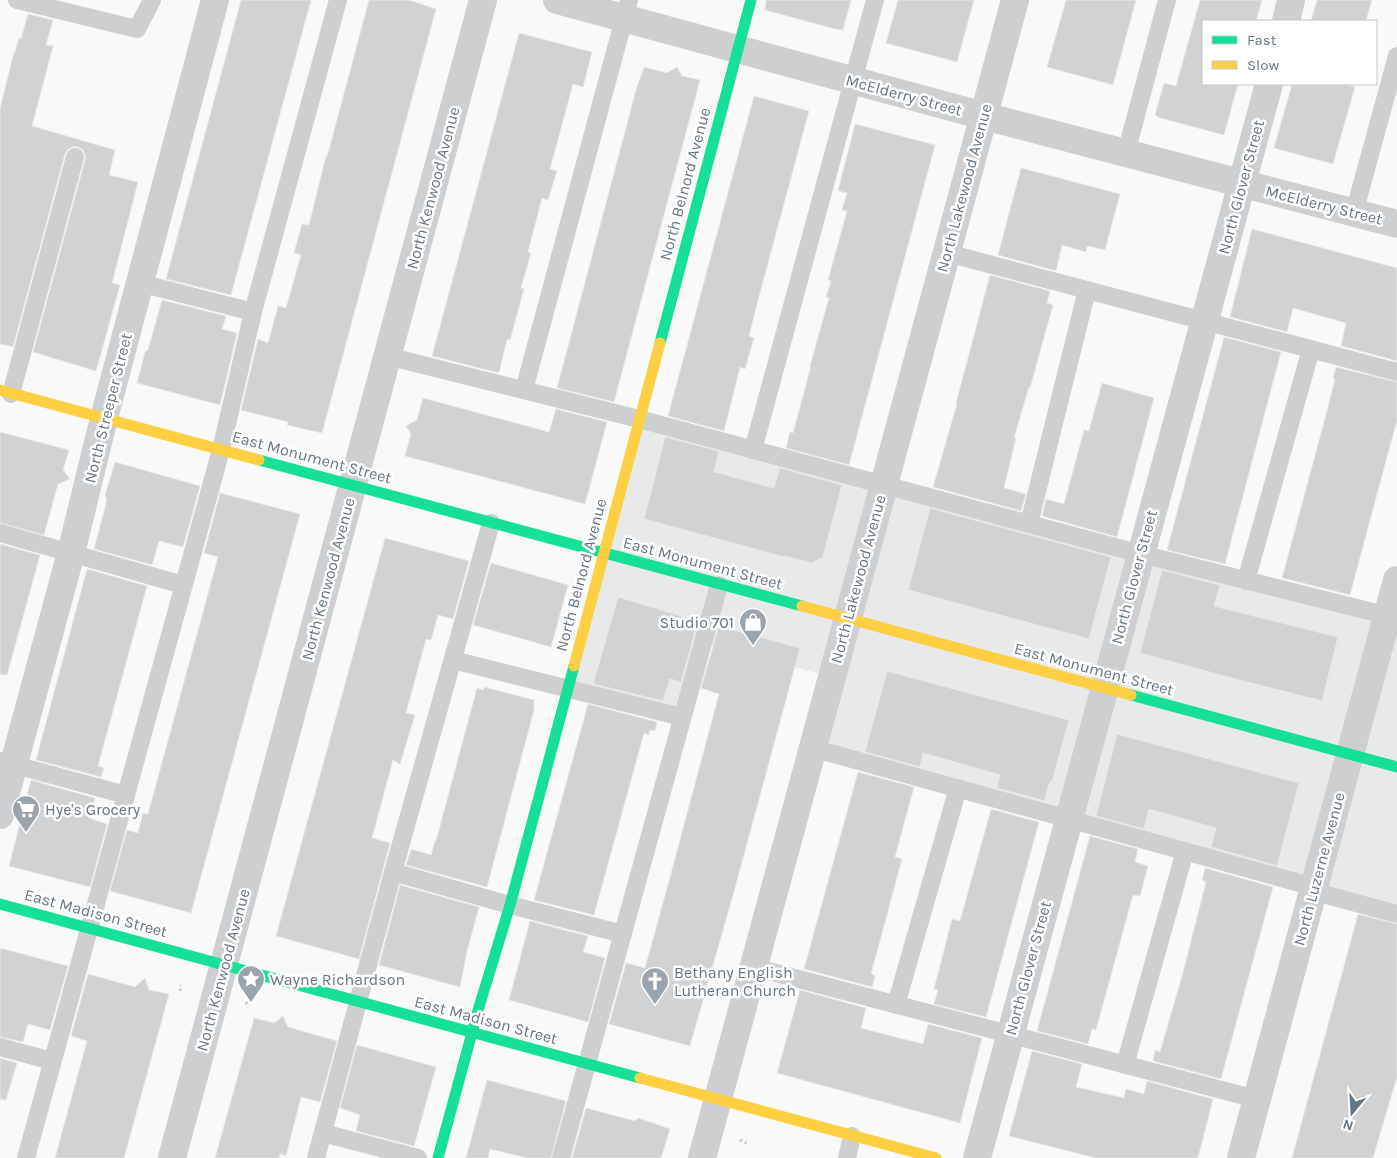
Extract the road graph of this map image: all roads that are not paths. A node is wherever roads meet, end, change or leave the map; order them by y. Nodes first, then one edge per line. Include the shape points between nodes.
1 (17, 0) edge
2 (152, 0) edge
3 (215, 0) edge
4 (338, 0) edge
5 (483, 0) edge
6 (556, 0) edge
7 (751, 0) edge
8 (875, 0) edge
9 (1015, 0) edge
10 (1167, 0) edge
11 (1292, 0) edge
12 (627, 9) edge
13 (1286, 20) edge
14 (738, 49) junction
15 (1397, 56) edge
16 (853, 81) junction
17 (1269, 85) edge
18 (984, 116) junction
19 (1126, 152) junction
20 (75, 157) dead end
21 (1241, 184) junction
22 (1354, 213) junction
23 (1397, 224) edge
24 (947, 252) junction
25 (140, 282) junction
26 (1087, 290) junction
27 (253, 312) junction
28 (1204, 321) junction
29 (1311, 349) junction
30 (387, 356) junction
31 (1397, 372) edge
32 (524, 390) junction
33 (6, 392) edge
34 (104, 418) junction
35 (640, 418) junction
36 (221, 450) junction
37 (754, 450) junction
38 (884, 485) junction
39 (353, 486) junction
40 (491, 523) junction
41 (1029, 524) junction
42 (0, 533) edge
43 (71, 553) junction
44 (604, 553) junction
45 (1141, 554) junction
46 (1246, 580) junction
47 (1397, 580) edge
48 (183, 585) junction
49 (719, 585) junction
50 (1392, 617) edge
51 (848, 619) junction
52 (453, 660) junction
53 (568, 687) junction
54 (1104, 689) junction
55 (682, 717) junction
56 (812, 748) junction
57 (1349, 755) junction
58 (7, 763) edge
59 (1397, 767) edge
60 (958, 788) junction
61 (126, 795) junction
62 (0, 816) edge
63 (1069, 818) junction
64 (1185, 851) junction
65 (393, 872) junction
66 (1313, 889) junction
67 (0, 904) edge
68 (510, 905) junction
69 (1397, 914) edge
70 (89, 928) junction
71 (623, 934) junction
72 (225, 965) junction
73 (753, 967) junction
74 (357, 1001) junction
75 (896, 1005) junction
76 (472, 1033) junction
77 (1010, 1035) junction
78 (0, 1047) edge
79 (52, 1061) junction
80 (587, 1064) junction
81 (1125, 1065) junction
82 (717, 1099) junction
83 (1256, 1099) junction
84 (323, 1133) junction
85 (852, 1136) junction
86 (26, 1158) edge
87 (172, 1158) edge
88 (316, 1158) edge
89 (418, 1158) edge
90 (438, 1158) edge
91 (561, 1158) edge
92 (702, 1158) edge
93 (847, 1158) edge
94 (936, 1158) edge
95 (976, 1158) edge
96 (1241, 1158) edge

1 - 2 lane via 137,29
3 - 25 street, North Streeper Street
4 - 27 lane
5 - 30 street, North Kenwood Avenue
6 - 12 street, McElderry Street
7 - 14 main road, North Belnord Avenue
8 - 16 lane
9 - 18 street, North Lakewood Avenue
10 - 19 lane
11 - 13 street
12 - 14 street, McElderry Street
12 - 32 lane
14 - 16 street, McElderry Street
14 - 35 main road, North Belnord Avenue
15 - 22 lane
16 - 18 street, McElderry Street
16 - 37 lane
17 - 21 street, North Glover Street
18 - 19 street, McElderry Street
18 - 24 street, North Lakewood Avenue
19 - 21 street, McElderry Street
20 - 33 lane
21 - 22 street, McElderry Street
21 - 28 street, North Glover Street
22 - 23 street, McElderry Street
24 - 26 lane
24 - 38 street, North Lakewood Avenue
25 - 27 lane
25 - 34 street, North Streeper Street
26 - 28 lane
26 - 41 lane
27 - 36 lane
28 - 29 lane
28 - 45 street, North Glover Street
29 - 31 lane
29 - 46 lane
30 - 32 lane
30 - 39 street, North Kenwood Avenue
32 - 35 lane
33 - 34 main road, East Monument Street
34 - 36 main road, East Monument Street
34 - 43 street, North Streeper Street
35 - 37 lane
35 - 44 main road, North Belnord Avenue
36 - 39 main road, East Monument Street
36 - 48 lane
37 - 38 lane
38 - 41 lane
38 - 51 street, North Lakewood Avenue
39 - 40 main road, East Monument Street
39 - 72 street, North Kenwood Avenue
40 - 44 main road, East Monument Street
40 - 52 lane
41 - 45 lane
42 - 43 lane
43 - 48 lane
43 - 58 street, North Streeper Street
44 - 49 main road, East Monument Street
44 - 53 main road, North Belnord Avenue
45 - 46 lane
45 - 54 street, North Glover Street
46 - 50 lane
47 - 50 street, North Luzerne Avenue
48 - 61 lane
49 - 51 main road, East Monument Street
49 - 55 lane
50 - 57 street, North Luzerne Avenue
51 - 54 main road, East Monument Street
51 - 56 street, North Lakewood Avenue
52 - 53 lane
52 - 65 lane
53 - 55 lane
53 - 68 main road, North Belnord Avenue
54 - 57 main road, East Monument Street
54 - 63 street, North Glover Street
55 - 71 lane
56 - 60 lane
56 - 73 street, North Lakewood Avenue
57 - 59 main road, East Monument Street
57 - 66 street, North Luzerne Avenue
58 - 61 lane
58 - 62 street, North Streeper Street
60 - 63 lane
60 - 75 lane
61 - 70 lane
63 - 64 lane
63 - 77 street, North Glover Street
64 - 66 lane
64 - 81 lane
65 - 68 lane
65 - 74 lane
66 - 69 lane
66 - 83 street, North Luzerne Avenue
67 - 70 main road, East Madison Street
68 - 71 lane
68 - 76 main road, North Belnord Avenue
70 - 72 main road, East Madison Street
70 - 79 lane
71 - 80 lane
72 - 74 main road, East Madison Street
72 - 87 street, North Kenwood Avenue
73 - 75 lane
73 - 82 street, North Lakewood Avenue
74 - 76 main road, East Madison Street
74 - 84 lane
75 - 77 lane
76 - 80 main road, East Madison Street
76 - 90 main road, North Belnord Avenue
77 - 81 lane
77 - 95 street, North Glover Street
78 - 79 lane
79 - 86 lane
80 - 82 main road, East Madison Street
80 - 91 lane
81 - 83 lane
82 - 85 main road, East Madison Street
82 - 92 street, North Lakewood Avenue
83 - 96 street, North Luzerne Avenue
84 - 88 lane
84 - 89 lane
85 - 93 lane
85 - 94 main road, East Madison Street

